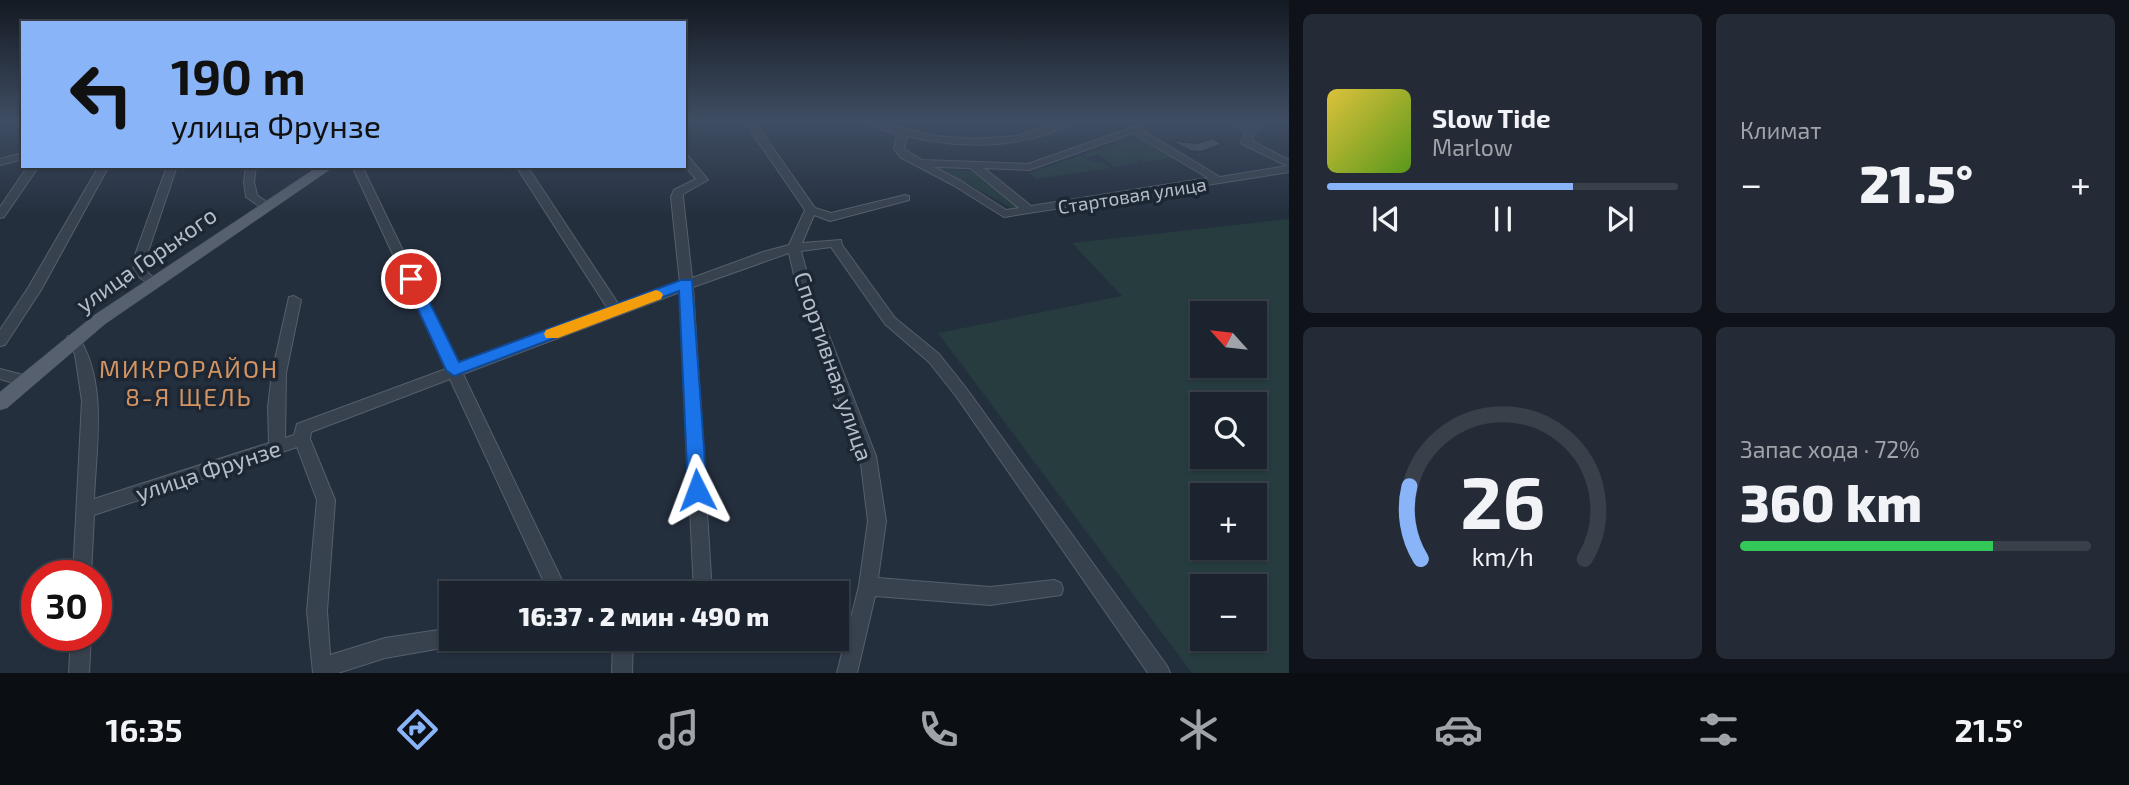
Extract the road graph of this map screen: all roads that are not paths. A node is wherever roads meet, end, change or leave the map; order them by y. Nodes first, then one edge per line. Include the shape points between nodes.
1 (771, 152) edge
2 (903, 152) edge
3 (1070, 152) edge
4 (1174, 152) edge
5 (1265, 152) edge
6 (21, 157) edge
7 (686, 160) edge
8 (0, 162) edge
9 (917, 163) junction
10 (973, 165) junction
11 (1289, 165) edge
12 (33, 168) edge
13 (103, 168) edge
14 (171, 168) edge
15 (251, 168) edge
16 (325, 168) edge
17 (358, 168) edge
18 (522, 168) edge
19 (1220, 181) junction
20 (905, 198) dead end
21 (267, 207) junction
22 (811, 210) junction
23 (1023, 211) junction
24 (0, 215) edge
25 (794, 248) junction
26 (152, 282) junction
27 (687, 283) junction
28 (294, 300) dead end
29 (616, 311) junction
30 (73, 340) junction
31 (0, 341) edge
32 (454, 370) junction
33 (9, 378) edge
34 (0, 403) edge
35 (302, 439) junction
36 (277, 446) junction
37 (85, 510) junction
38 (83, 560) edge
39 (553, 581) edge
40 (702, 581) edge
41 (868, 586) junction
42 (1054, 589) dead end
43 (439, 640) edge
44 (80, 651) edge
45 (623, 651) edge
46 (79, 673) edge
47 (622, 673) edge
48 (847, 673) edge
49 (1160, 673) edge

1 - 22 street
2 - 9 street
3 - 10 street via 1029,167
4 - 19 street
5 - 11 street
6 - 8 street
7 - 27 street via 704,180 678,192 677,197
9 - 10 street
9 - 23 street, Стартовая улица via 1004,214
10 - 23 street
11 - 19 street, Стартовая улица
12 - 24 street
13 - 31 street
14 - 26 street via 141,256 139,273
15 - 21 street via 252,197
16 - 21 main road, улица Горького
17 - 32 street
18 - 29 street
19 - 23 street, Стартовая улица
20 - 22 street via 830,217
21 - 26 main road, улица Горького
22 - 25 street, Спортивная улица
25 - 27 street, улица Фрунзе
25 - 41 street, Спортивная улица via 805,292 868,456 877,521
25 - 49 street, улица Фрунзе via 835,243 890,321 934,358 961,392
26 - 30 main road, улица Горького
27 - 29 street, улица Фрунзе
27 - 40 street
28 - 36 street via 277,369
29 - 32 street, улица Фрунзе
30 - 33 main road, улица Горького
30 - 37 street via 82,354 90,401
32 - 35 street, улица Фрунзе via 303,428
32 - 39 street
33 - 34 main road, улица Горького
35 - 36 street, улица Фрунзе
35 - 43 street via 326,500 317,611 321,668 386,648
36 - 37 street, улица Фрунзе
37 - 38 street
41 - 42 street via 990,596
41 - 48 street, Спортивная улица
44 - 46 street
45 - 47 street

